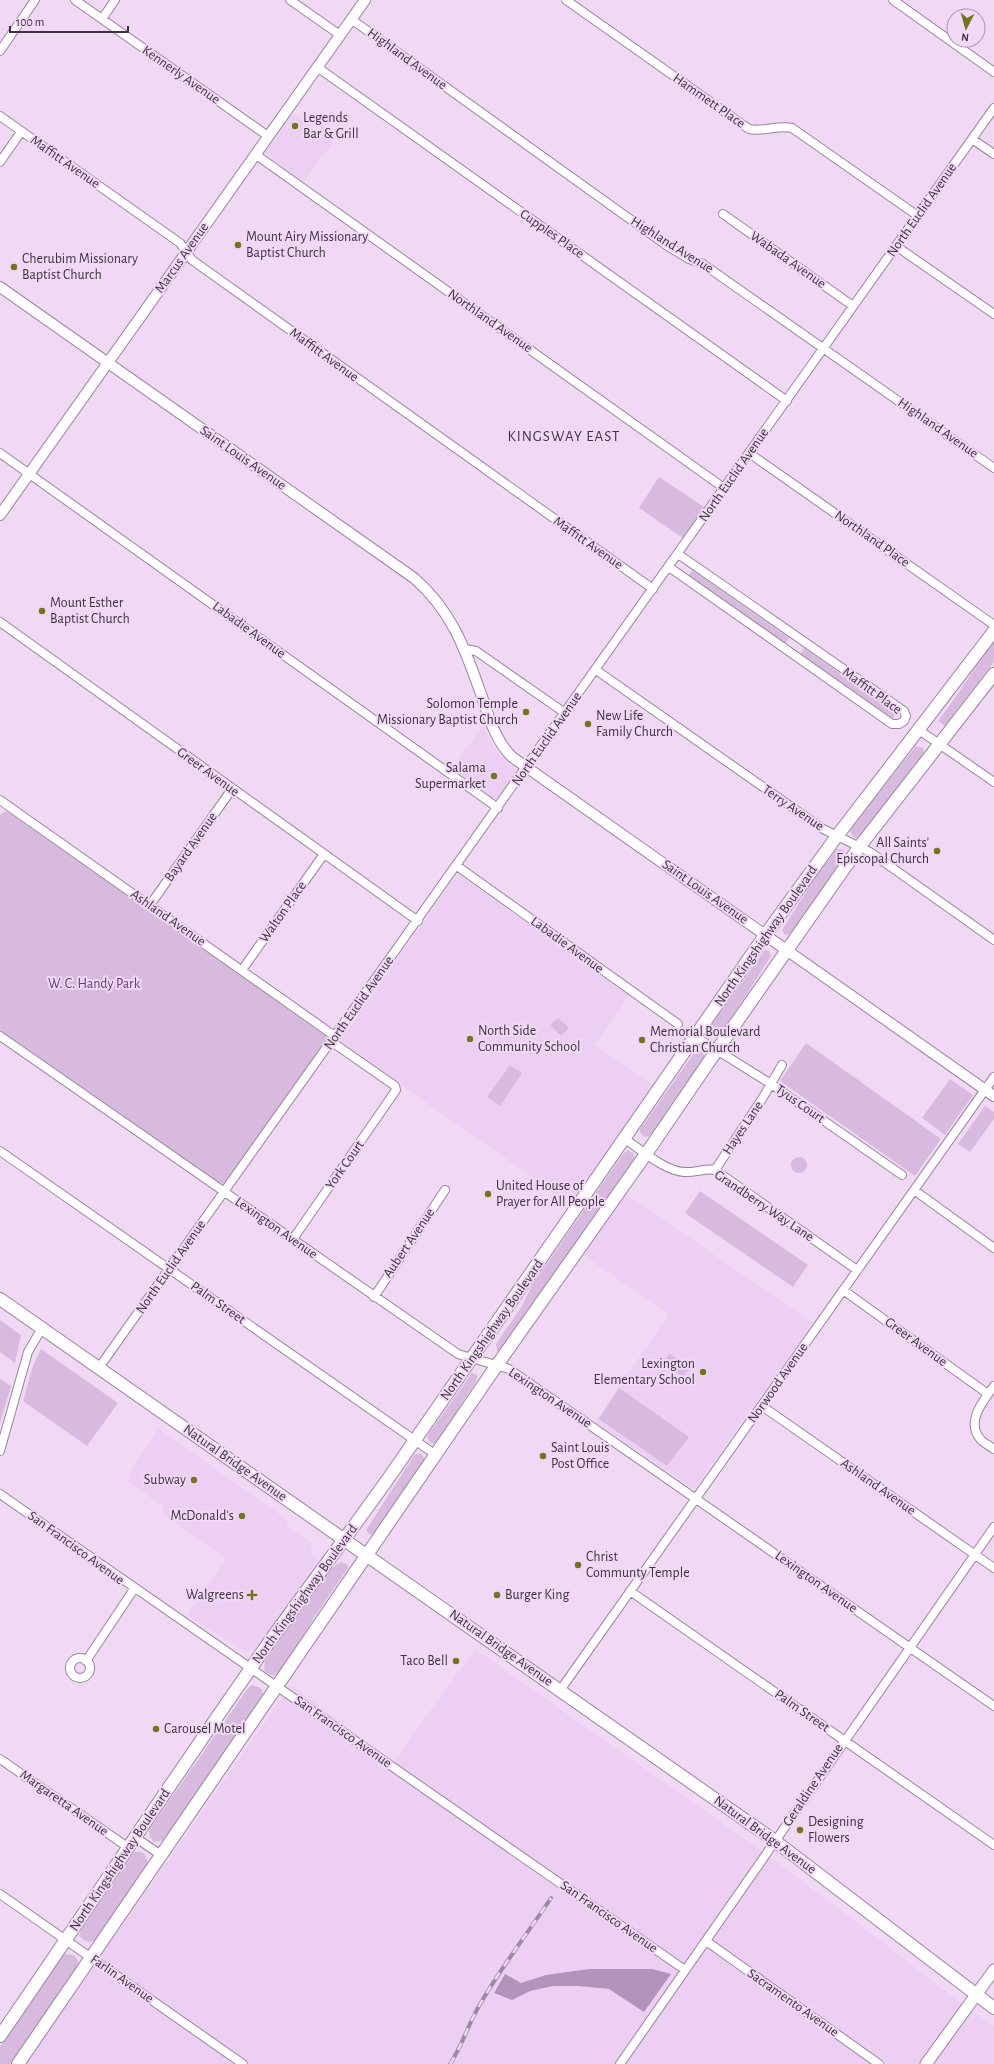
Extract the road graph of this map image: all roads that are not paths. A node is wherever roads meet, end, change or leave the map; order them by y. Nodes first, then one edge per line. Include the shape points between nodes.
1 (35, 0) edge
2 (75, 0) edge
3 (115, 0) edge
4 (290, 0) edge
5 (365, 0) edge
6 (566, 0) edge
7 (893, 0) edge
8 (102, 19) junction
9 (351, 19) junction
10 (340, 34) junction
11 (0, 51) edge
12 (317, 67) junction
13 (994, 72) edge
14 (994, 108) edge
15 (0, 116) edge
16 (22, 132) junction
17 (268, 136) junction
18 (972, 139) junction
19 (255, 154) junction
20 (994, 154) edge
21 (0, 162) edge
22 (723, 214) dead end
23 (918, 216) junction
24 (896, 246) junction
25 (187, 251) junction
26 (0, 287) edge
27 (853, 306) junction
28 (994, 314) edge
29 (824, 348) junction
30 (108, 363) junction
31 (787, 401) junction
32 (0, 453) edge
33 (749, 453) junction
34 (994, 468) edge
35 (30, 474) junction
36 (724, 488) junction
37 (0, 515) edge
38 (678, 554) junction
39 (669, 566) junction
40 (653, 589) junction
41 (0, 622) edge
42 (994, 625) edge
43 (994, 631) edge
44 (465, 649) junction
45 (596, 670) junction
46 (994, 674) edge
47 (565, 713) junction
48 (919, 730) junction
49 (940, 744) junction
50 (526, 768) junction
51 (994, 782) edge
52 (232, 789) junction
53 (1, 802) edge
54 (498, 808) junction
55 (837, 836) junction
56 (860, 846) junction
57 (324, 854) junction
58 (457, 866) junction
59 (150, 905) junction
60 (418, 921) junction
61 (766, 934) junction
62 (994, 940) edge
63 (787, 950) junction
64 (242, 970) junction
65 (678, 1024) dead end
66 (0, 1036) edge
67 (696, 1036) junction
68 (334, 1039) junction
69 (717, 1050) junction
70 (782, 1065) dead end
71 (994, 1077) edge
72 (771, 1084) junction
73 (396, 1090) joint
74 (985, 1090) junction
75 (994, 1096) edge
76 (625, 1139) junction
77 (0, 1151) edge
78 (646, 1154) junction
79 (715, 1170) junction
80 (902, 1175) dead end
81 (445, 1190) dead end
82 (914, 1190) junction
83 (225, 1192) junction
84 (293, 1239) junction
85 (994, 1248) edge
86 (169, 1269) junction
87 (857, 1270) junction
88 (843, 1290) junction
89 (374, 1297) junction
90 (0, 1299) edge
91 (42, 1328) junction
92 (472, 1358) junction
93 (497, 1365) junction
94 (98, 1369) junction
95 (994, 1386) edge
96 (988, 1394) junction
97 (762, 1406) junction
98 (415, 1441) junction
99 (0, 1447) edge
100 (994, 1449) edge
101 (436, 1455) junction
102 (0, 1494) edge
103 (696, 1498) junction
104 (994, 1527) edge
105 (346, 1540) junction
106 (367, 1555) junction
107 (974, 1555) junction
108 (994, 1568) edge
109 (134, 1589) junction
110 (630, 1591) junction
111 (910, 1647) junction
112 (86, 1660) dead end
113 (250, 1668) junction
114 (277, 1687) junction
115 (561, 1689) junction
116 (994, 1706) edge
117 (844, 1740) junction
118 (0, 1759) edge
119 (136, 1838) junction
120 (775, 1841) junction
121 (994, 1845) edge
122 (129, 1848) junction
123 (161, 1855) junction
124 (0, 1894) edge
125 (66, 1940) junction
126 (706, 1941) junction
127 (91, 1957) junction
128 (685, 1970) junction
129 (994, 1970) edge
130 (976, 1995) junction
131 (994, 2008) edge
132 (0, 2036) edge
133 (18, 2064) edge
134 (243, 2064) edge
135 (620, 2064) edge
136 (879, 2064) edge
137 (926, 2064) edge

1 - 11 street
2 - 8 street, Kennerly Avenue
3 - 8 street
4 - 10 street
5 - 9 street, Marcus Avenue
6 - 23 street, Hammett Place via 749,129 757,131 785,126 792,128
7 - 13 street
8 - 17 street, Kennerly Avenue
9 - 10 street, Marcus Avenue
9 - 29 street, Highland Avenue via 666,244 689,259 703,264
10 - 12 street, Marcus Avenue
12 - 17 street, Marcus Avenue
12 - 31 street, Cupples Place
14 - 18 street, North Euclid Avenue
15 - 16 street, Maffitt Avenue
16 - 21 street
16 - 25 street, Maffitt Avenue via 180,243
17 - 19 street, Marcus Avenue
18 - 20 street
18 - 23 street, North Euclid Avenue
19 - 25 street, Marcus Avenue
19 - 36 street, Northland Avenue
22 - 27 street, Wabada Avenue
23 - 24 street, North Euclid Avenue
24 - 27 street, North Euclid Avenue
24 - 28 street
25 - 30 street, Marcus Avenue
25 - 40 street, Maffitt Avenue via 192,260
26 - 30 street, Saint Louis Avenue
27 - 29 street, North Euclid Avenue
29 - 31 street, North Euclid Avenue
29 - 34 street, Highland Avenue
30 - 35 street, Marcus Avenue
30 - 44 street, Saint Louis Avenue via 414,578 429,591 444,610
31 - 33 street, North Euclid Avenue
32 - 35 street, Labadie Avenue
33 - 36 street, North Euclid Avenue
33 - 42 street, Northland Place
35 - 37 street, Marcus Avenue
35 - 54 street, Labadie Avenue
36 - 38 street, North Euclid Avenue
38 - 39 street, North Euclid Avenue
38 - 39 street, Maffitt Place via 904,711 904,721 892,724
39 - 40 street, North Euclid Avenue
40 - 45 street, North Euclid Avenue
41 - 52 street, Greer Avenue
43 - 48 main road, North Kingshighway Boulevard
44 - 47 street via 476,651
44 - 50 street, Saint Louis Avenue via 496,736 509,754
45 - 47 street, North Euclid Avenue
45 - 55 street, Terry Avenue via 822,829
46 - 49 main road, North Kingshighway Boulevard
47 - 50 street, North Euclid Avenue
48 - 49 street
48 - 55 main road, North Kingshighway Boulevard
49 - 51 street
49 - 56 main road, North Kingshighway Boulevard
50 - 54 street, North Euclid Avenue
50 - 61 street, Saint Louis Avenue
52 - 57 street, Greer Avenue
52 - 59 street, Bayard Avenue
53 - 59 street, Ashland Avenue
54 - 58 street, North Euclid Avenue
55 - 56 street, Terry Avenue
55 - 61 main road, North Kingshighway Boulevard
56 - 62 street, Terry Avenue
56 - 63 main road, North Kingshighway Boulevard
57 - 60 street, Greer Avenue
57 - 64 street, Walton Place
58 - 60 street, North Euclid Avenue
58 - 65 street, Labadie Avenue
59 - 64 street, Ashland Avenue
60 - 68 street, North Euclid Avenue
61 - 63 street, Saint Louis Avenue
61 - 67 main road, North Kingshighway Boulevard
63 - 69 main road, North Kingshighway Boulevard
63 - 74 street, Saint Louis Avenue
64 - 68 street, Ashland Avenue
66 - 83 street, Lexington Avenue
67 - 69 street, Tyus Court
67 - 76 main road, North Kingshighway Boulevard
68 - 73 street, Ashland Avenue via 395,1086
68 - 83 street, North Euclid Avenue
69 - 72 street, Tyus Court
69 - 78 main road, North Kingshighway Boulevard
70 - 72 street, Hayes Lane
71 - 74 street, Norwood Avenue
72 - 79 street, Hayes Lane
72 - 80 street, Tyus Court
73 - 84 street, York Court
74 - 75 street, Saint Louis Avenue
74 - 82 street, Norwood Avenue
76 - 78 street, Grandberry Way Lane
76 - 92 main road, North Kingshighway Boulevard
77 - 86 street, Palm Street
78 - 79 street, Grandberry Way Lane via 673,1170
78 - 93 main road, North Kingshighway Boulevard
79 - 87 street, Grandberry Way Lane
81 - 89 street, Aubert Avenue
82 - 85 street
82 - 87 street, Norwood Avenue
83 - 84 street, Lexington Avenue
83 - 86 street, North Euclid Avenue
84 - 89 street, Lexington Avenue
86 - 94 street, North Euclid Avenue
86 - 98 street, Palm Street
87 - 88 street, Norwood Avenue
88 - 96 street, Greer Avenue
88 - 97 street, Norwood Avenue
89 - 92 street, Lexington Avenue via 458,1354
90 - 91 main road, Natural Bridge Avenue
91 - 94 main road, Natural Bridge Avenue
91 - 99 street via 28,1352
92 - 93 street, Lexington Avenue
92 - 98 main road, North Kingshighway Boulevard
93 - 101 main road, North Kingshighway Boulevard
93 - 103 street, Lexington Avenue via 510,1369
94 - 105 main road, Natural Bridge Avenue
95 - 96 street
96 - 100 street via 977,1411 974,1426 981,1440
97 - 103 street, Norwood Avenue
97 - 107 street, Ashland Avenue
98 - 101 street, Palm Street
98 - 105 main road, North Kingshighway Boulevard
101 - 106 main road, North Kingshighway Boulevard
102 - 109 street, San Francisco Avenue
103 - 110 street, Norwood Avenue
103 - 111 street, Lexington Avenue
104 - 107 street, Geraldine Avenue
105 - 106 main road, Natural Bridge Avenue
105 - 113 main road, North Kingshighway Boulevard via 311,1582
106 - 114 main road, North Kingshighway Boulevard
106 - 115 main road, Natural Bridge Avenue
107 - 108 street, Ashland Avenue
107 - 111 street, Geraldine Avenue
109 - 112 street
109 - 113 street, San Francisco Avenue
110 - 115 street, Norwood Avenue
110 - 117 street, Palm Street
111 - 116 street, Lexington Avenue
111 - 117 street, Geraldine Avenue
113 - 114 street, San Francisco Avenue
113 - 119 main road, North Kingshighway Boulevard
114 - 123 main road, North Kingshighway Boulevard
114 - 128 street, San Francisco Avenue
115 - 120 main road, Natural Bridge Avenue
117 - 120 street, Geraldine Avenue
117 - 121 street, Palm Street
118 - 122 street, Margaretta Avenue
119 - 122 main road, North Kingshighway Boulevard
119 - 123 street
120 - 126 street, Geraldine Avenue
120 - 130 main road, Natural Bridge Avenue
122 - 125 main road, North Kingshighway Boulevard
123 - 127 main road, North Kingshighway Boulevard
124 - 125 street, Farlin Avenue
125 - 127 street, Farlin Avenue
125 - 132 main road, North Kingshighway Boulevard
126 - 128 street, Geraldine Avenue
126 - 136 street, Sacramento Avenue
127 - 133 main road, North Kingshighway Boulevard
127 - 134 street, Farlin Avenue
128 - 135 street, Geraldine Avenue
129 - 130 main road
130 - 131 main road, Natural Bridge Avenue
130 - 137 main road

